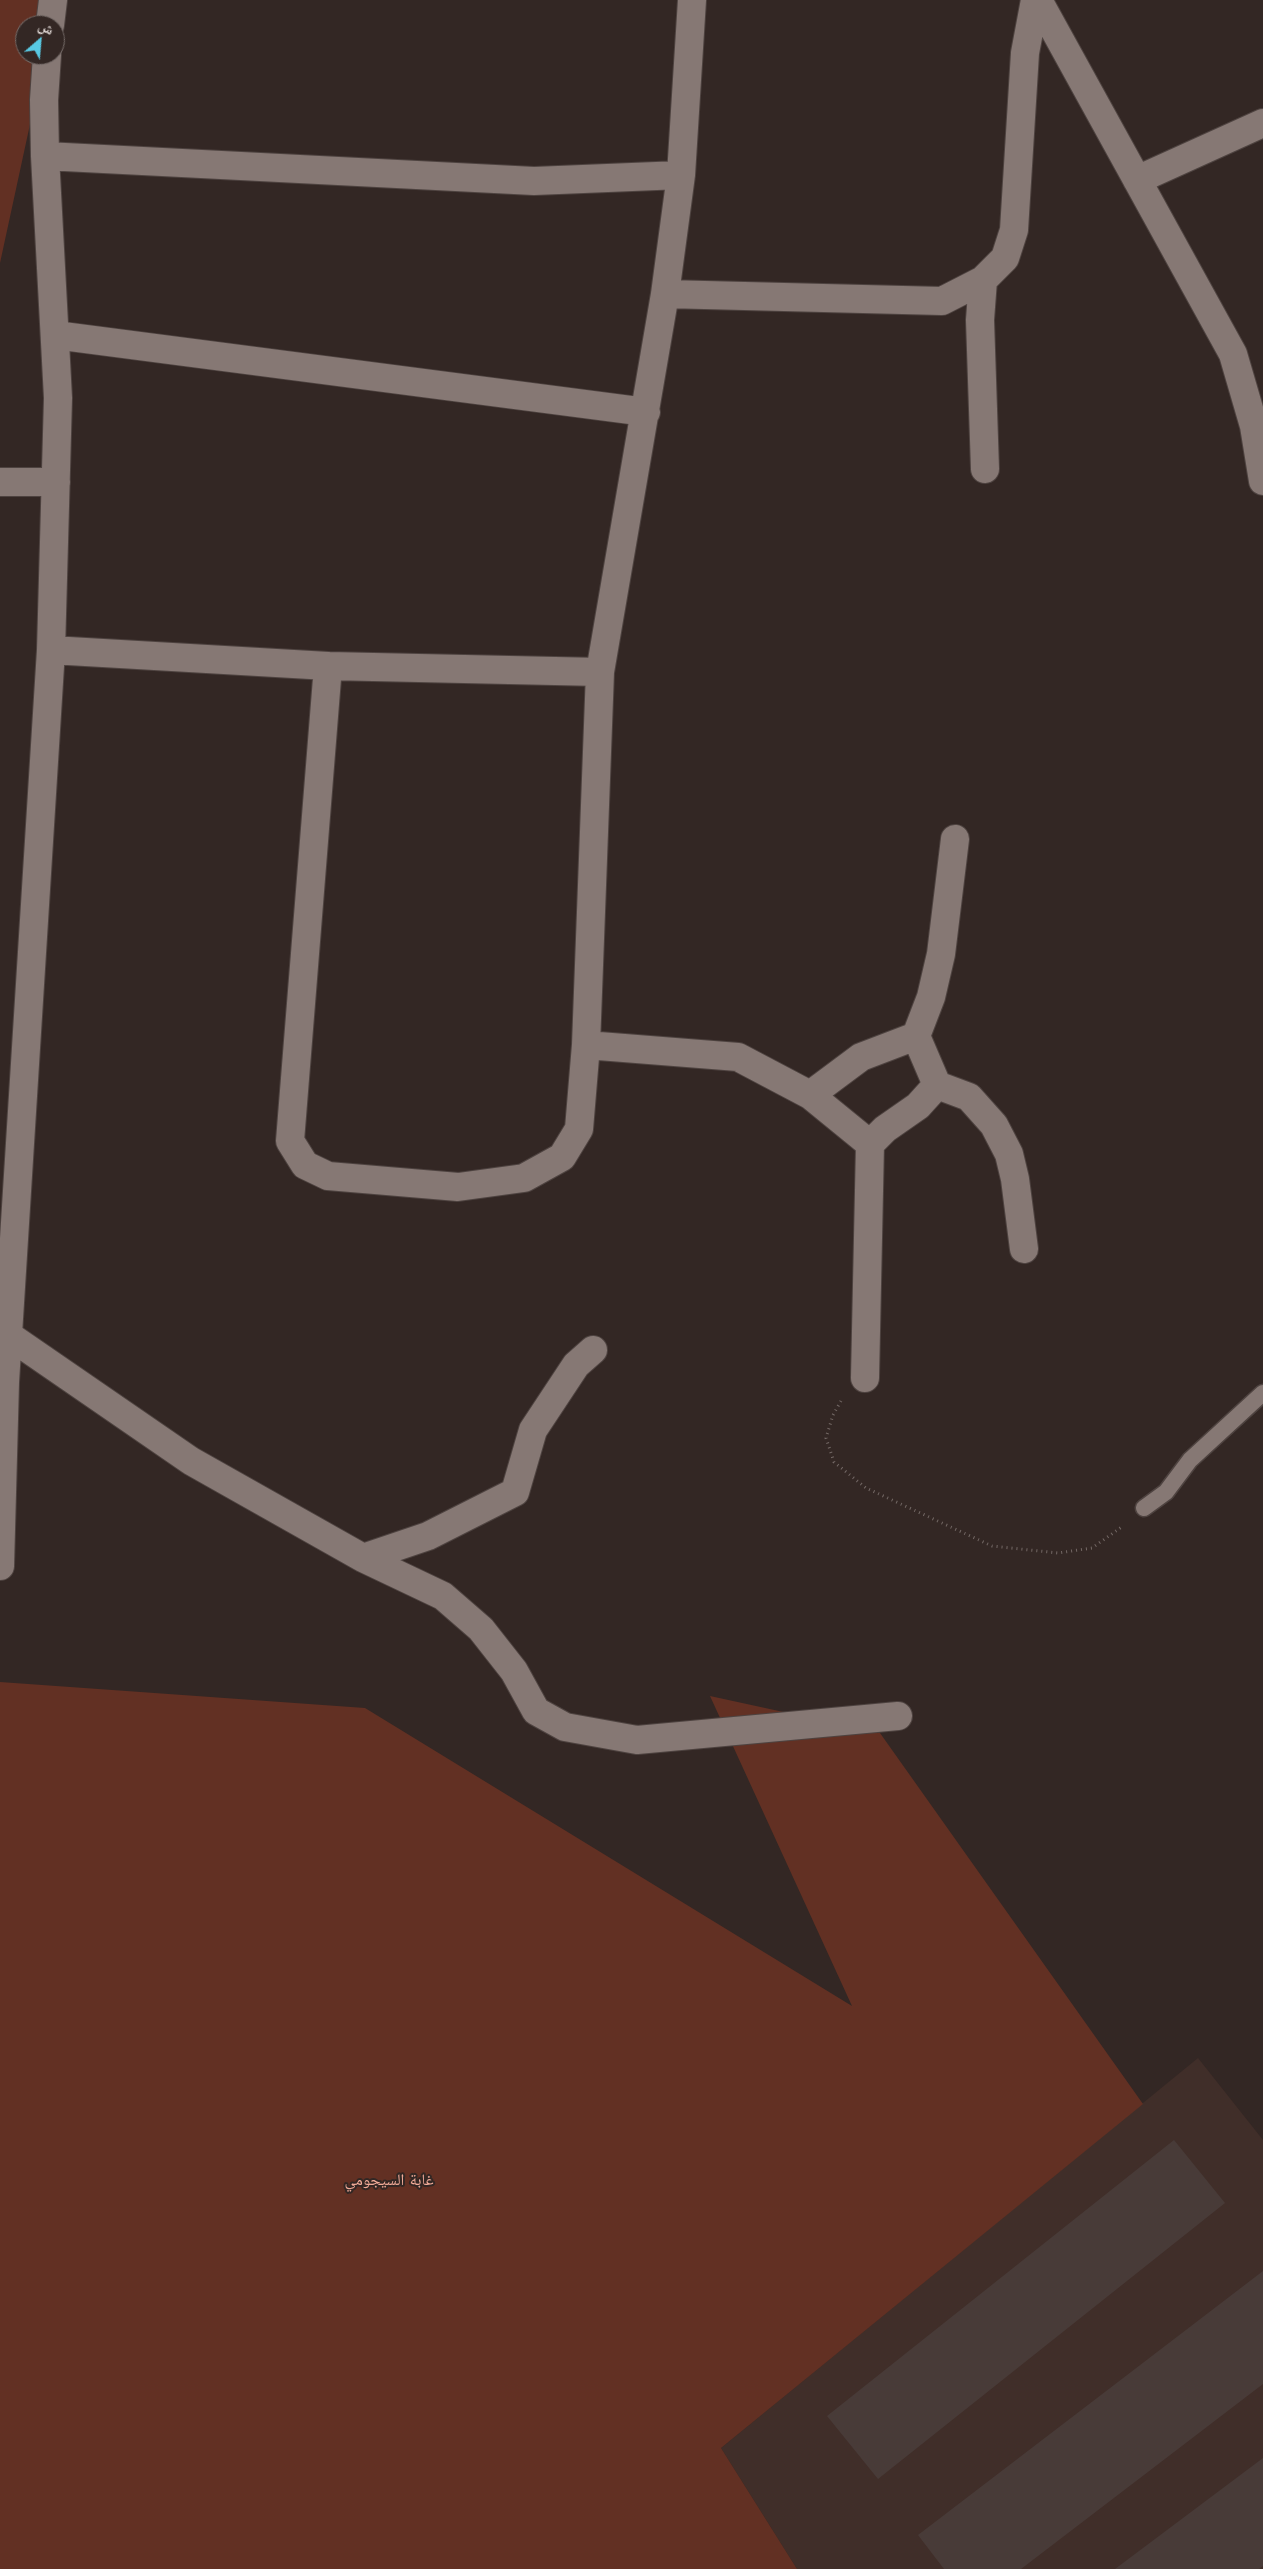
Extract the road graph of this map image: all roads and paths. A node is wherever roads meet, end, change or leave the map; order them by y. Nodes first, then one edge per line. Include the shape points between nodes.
1 (53, 0) edge
2 (692, 0) edge
3 (1036, 0) edge
4 (51, 15) edge
5 (46, 65) edge
6 (1263, 123) edge
7 (45, 156) junction
8 (681, 175) junction
9 (1137, 180) junction
10 (984, 280) junction
11 (666, 294) junction
12 (56, 335) junction
13 (646, 412) junction
14 (985, 469) dead end
15 (1263, 481) edge
16 (0, 482) edge
17 (56, 482) junction
18 (51, 650) junction
19 (328, 666) junction
20 (600, 672) junction
21 (955, 840) dead end
22 (916, 1036) junction
23 (586, 1046) junction
24 (937, 1085) junction
25 (810, 1095) junction
26 (870, 1144) junction
27 (1024, 1249) dead end
28 (8, 1335) junction
29 (593, 1350) dead end
30 (865, 1378) joint
31 (1263, 1393) edge
32 (1144, 1508) joint
33 (363, 1558) junction
34 (0, 1566) edge
35 (898, 1716) dead end

1 - 4 street
2 - 8 street
3 - 9 street
3 - 10 street via 1024,53 1014,230 1005,258
5 - 7 street
6 - 9 street
7 - 8 street via 534,182
7 - 12 street
8 - 11 street
9 - 15 street via 1233,354 1254,426
10 - 11 street via 942,301
10 - 14 street via 980,320
11 - 13 street
12 - 13 street
12 - 17 street
13 - 20 street
16 - 17 street
17 - 18 street
18 - 19 street
18 - 28 street
19 - 20 street
19 - 23 street via 290,1141 306,1165 328,1176 458,1187 524,1178 562,1157 580,1129
20 - 23 street
21 - 22 street via 941,954 931,997
22 - 24 street
22 - 25 street via 861,1057
23 - 25 street via 738,1058
24 - 26 street via 918,1106
24 - 27 street via 968,1097 994,1125 1009,1154
25 - 26 street
26 - 30 street
28 - 33 street via 191,1462
28 - 34 street
29 - 33 street via 576,1365 533,1430 515,1492 428,1536
30 - 32 path via 843,1398 833,1415 826,1438 834,1462 866,1488 992,1546 1058,1553 1092,1548
31 - 32 lane via 1190,1460 1166,1492
33 - 35 street via 443,1596 481,1630 514,1671 536,1711 565,1727 637,1740

